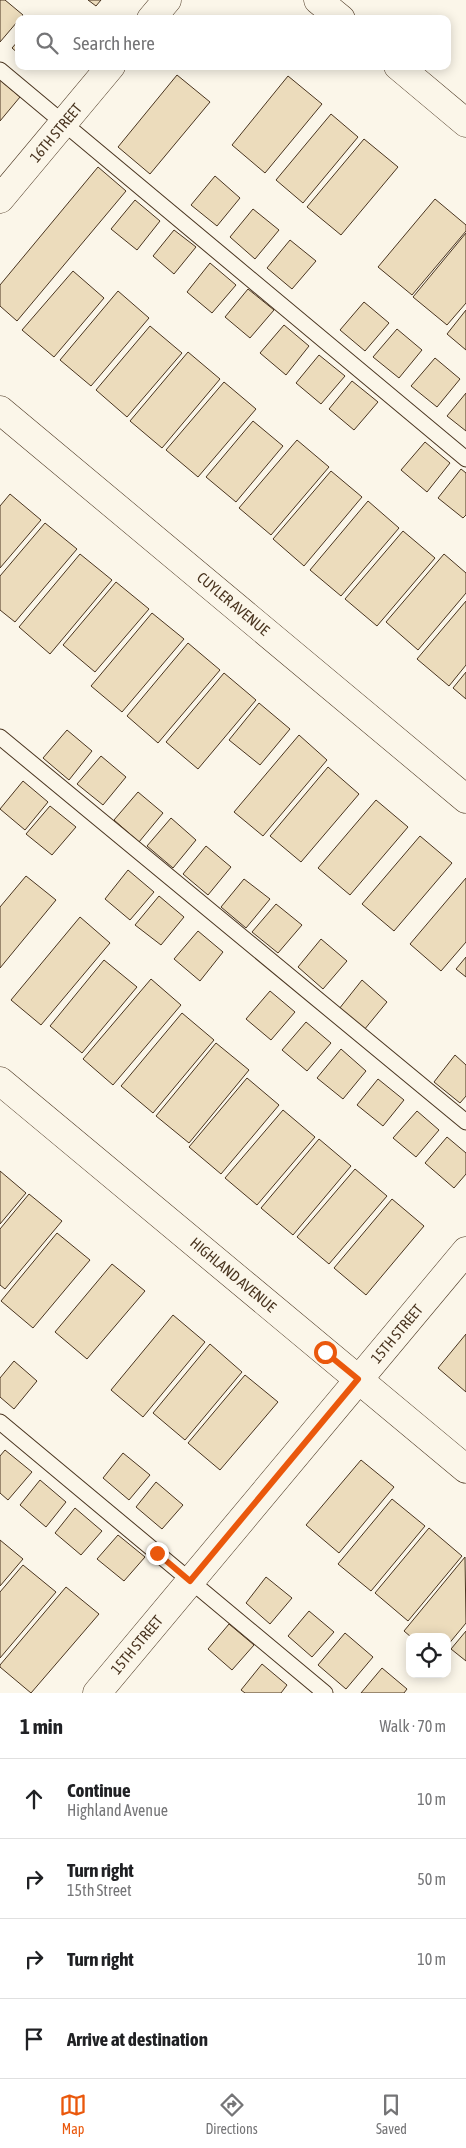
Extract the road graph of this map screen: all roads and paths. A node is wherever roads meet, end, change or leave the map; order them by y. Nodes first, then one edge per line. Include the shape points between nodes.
1 (167, 0) edge
2 (318, 0) edge
3 (154, 15) edge
4 (336, 15) edge
5 (0, 70) edge
6 (108, 70) edge
7 (403, 70) edge
8 (64, 123) junction
9 (466, 123) edge
10 (0, 199) edge
11 (0, 410) edge
12 (466, 459) edge
13 (0, 737) edge
14 (466, 799) edge
15 (0, 1081) edge
16 (466, 1122) edge
17 (466, 1251) edge
18 (358, 1379) junction
19 (0, 1422) edge
20 (466, 1469) edge
21 (190, 1581) junction
22 (97, 1693) edge
23 (325, 1693) edge

1 - 3 street
2 - 4 street
5 - 8 lane
6 - 8 street, 16TH STREET
7 - 9 street
8 - 10 street, 16TH STREET
8 - 12 lane
11 - 14 street, CUYLER AVENUE
13 - 16 lane
15 - 18 street, HIGHLAND AVENUE
17 - 18 street, 15TH STREET
18 - 20 street, HIGHLAND AVENUE
18 - 21 street, 15TH STREET
19 - 21 lane
21 - 22 street, 15TH STREET
21 - 23 lane

